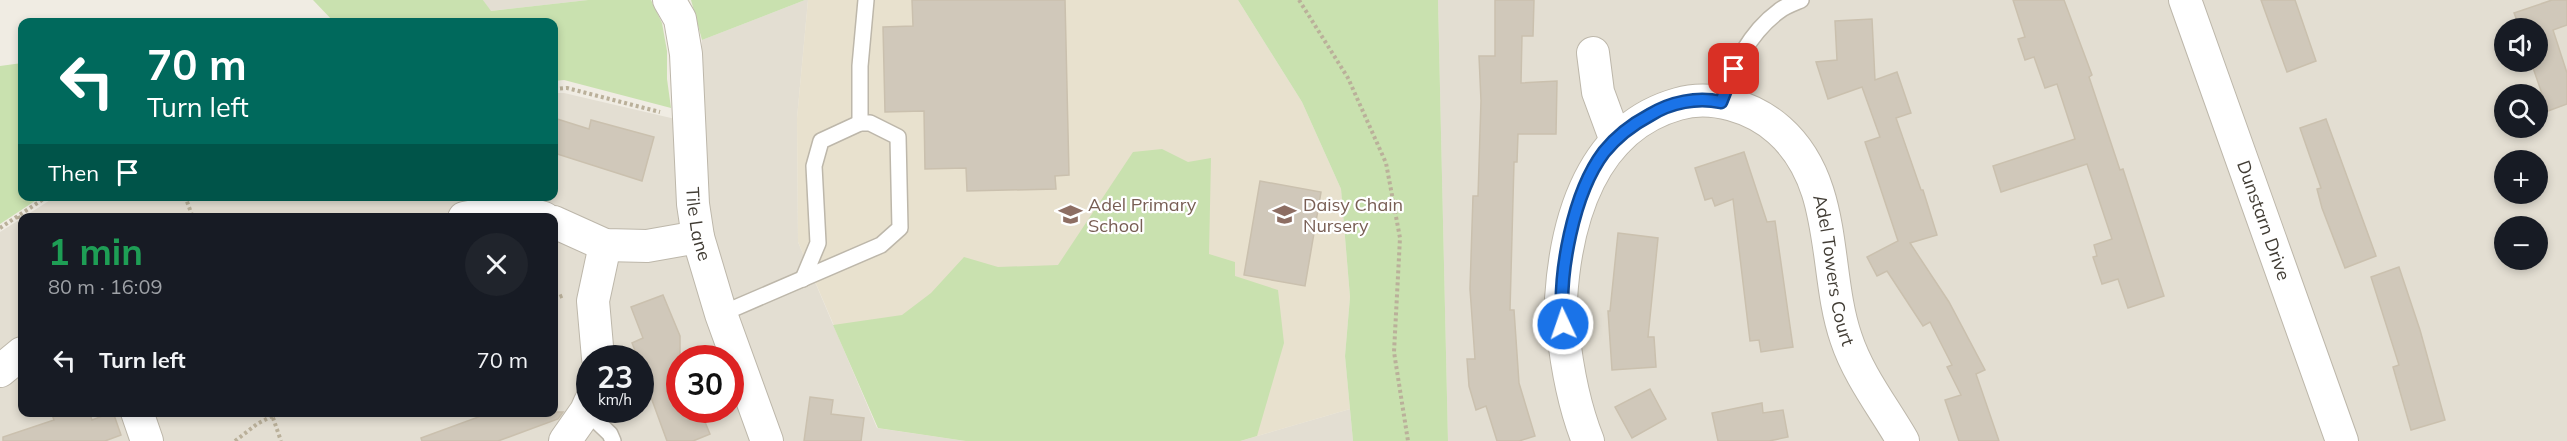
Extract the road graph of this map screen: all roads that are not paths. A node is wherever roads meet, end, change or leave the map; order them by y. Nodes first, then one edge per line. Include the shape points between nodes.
1 (669, 0) edge
2 (866, 0) edge
3 (1801, 0) edge
4 (2185, 0) edge
5 (1593, 53) dead end
6 (1721, 102) junction
7 (860, 123) junction
8 (1616, 141) junction
9 (491, 213) edge
10 (527, 213) edge
11 (558, 224) edge
12 (698, 237) junction
13 (605, 245) junction
14 (803, 279) junction
15 (721, 314) junction
16 (597, 345) edge
17 (18, 357) edge
18 (0, 371) edge
19 (139, 417) edge
20 (577, 423) edge
21 (601, 423) edge
22 (147, 441) edge
23 (565, 441) edge
24 (613, 441) edge
25 (767, 441) edge
26 (1588, 441) edge
27 (1903, 441) edge
28 (2342, 441) edge

1 - 12 street, Tile Lane via 680,19 686,54
2 - 7 lane
3 - 6 lane via 1779,10 1741,54
4 - 28 street, Dunstarn Drive
5 - 8 street via 1598,92
6 - 8 street, Adel Towers Court via 1692,100 1660,109 1631,125
6 - 27 street, Adel Towers Court via 1752,111 1780,130 1815,185 1827,225 1837,310 1847,341
7 - 14 lane via 821,141 814,166 818,243
7 - 14 lane via 870,123 898,137 900,228 880,245
8 - 26 street, Adel Towers Court via 1604,153 1587,183 1571,233 1560,301 1568,371
9 - 10 street via 513,209
11 - 13 street
12 - 13 street via 647,246
12 - 15 street, Tile Lane
13 - 16 street via 593,301
14 - 15 lane
15 - 25 street, Tile Lane
17 - 18 street
19 - 22 street
20 - 23 street
21 - 24 lane

